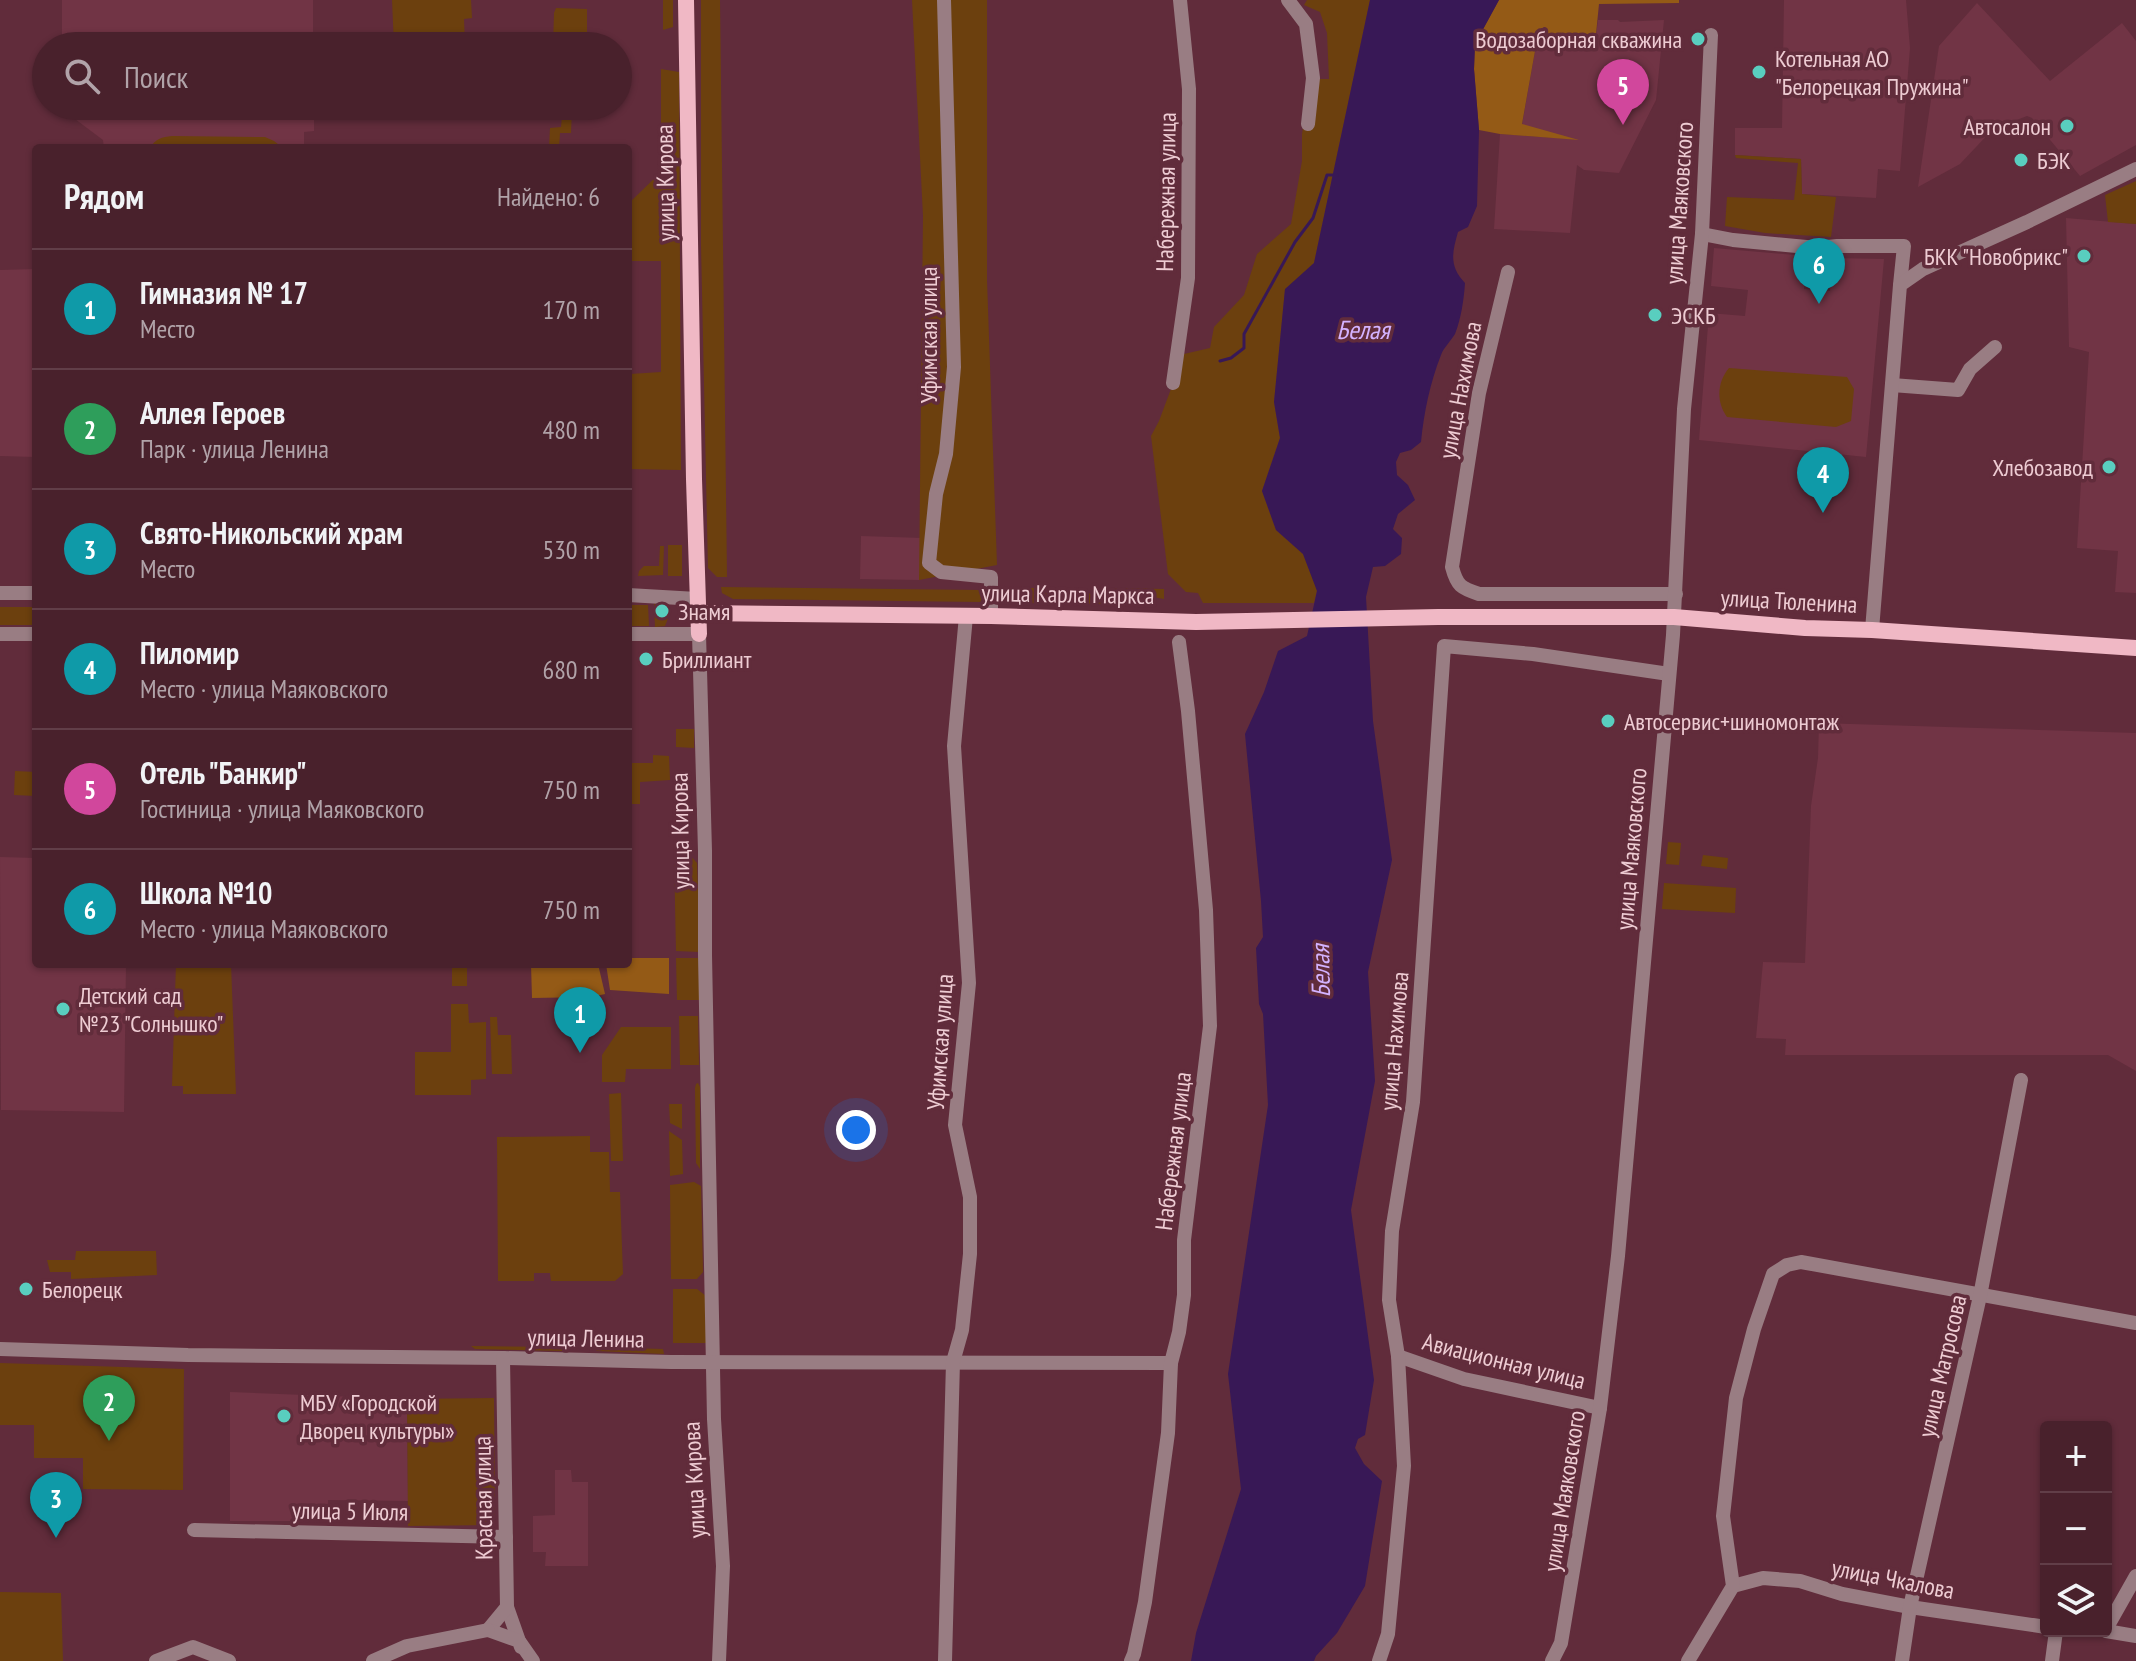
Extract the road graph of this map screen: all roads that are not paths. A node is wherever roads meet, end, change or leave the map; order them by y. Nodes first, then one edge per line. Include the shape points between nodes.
1 (686, 0) edge
2 (944, 0) edge
3 (1180, 0) edge
4 (1288, 0) edge
5 (1711, 35) dead end
6 (1308, 124) dead end
7 (2136, 169) edge
8 (1702, 234) junction
9 (1508, 272) dead end
10 (1900, 285) junction
11 (1995, 347) dead end
12 (1173, 383) dead end
13 (1892, 385) junction
14 (0, 593) edge
15 (32, 593) edge
16 (1676, 594) junction
17 (632, 596) edge
18 (697, 606) junction
19 (966, 616) junction
20 (991, 616) junction
21 (1438, 617) joint
22 (1674, 617) junction
23 (1872, 630) junction
24 (0, 634) edge
25 (32, 634) edge
26 (632, 634) edge
27 (699, 634) junction
28 (1179, 642) dead end
29 (2136, 648) edge
30 (1669, 674) junction
31 (2021, 1080) dead end
32 (1980, 1296) junction
33 (2136, 1323) edge
34 (0, 1349) edge
35 (1398, 1356) junction
36 (503, 1358) junction
37 (713, 1362) junction
38 (953, 1362) junction
39 (1171, 1363) junction
40 (1600, 1408) junction
41 (194, 1530) dead end
42 (506, 1537) junction
43 (2136, 1576) edge
44 (1733, 1586) junction
45 (507, 1607) junction
46 (1910, 1607) junction
47 (2112, 1619) edge
48 (2040, 1626) edge
49 (488, 1630) junction
50 (2112, 1631) edge
51 (2136, 1636) edge
52 (2055, 1637) edge
53 (519, 1641) junction
54 (1561, 1643) junction
55 (220, 1659) edge
56 (156, 1661) edge
57 (373, 1661) edge
58 (525, 1661) edge
59 (533, 1661) edge
60 (719, 1661) edge
61 (945, 1661) edge
62 (1131, 1661) edge
63 (1379, 1661) edge
64 (1552, 1661) edge
65 (1565, 1661) edge
66 (1688, 1661) edge
67 (1902, 1661) edge
68 (2052, 1661) edge

1 - 18 main road, улица Кирова
2 - 20 street, Уфимская улица via 954,367 929,563 941,572 991,577
3 - 12 street, Набережная улица via 1189,89 1188,278
4 - 6 street via 1306,24 1313,78
5 - 8 street, улица Маяковского
7 - 10 street via 1923,269
8 - 10 street via 1817,248 1904,246
8 - 16 street, улица Маяковского via 1684,409
9 - 16 street, улица Нахимова via 1479,393 1452,567 1456,581 1479,594
10 - 13 street
11 - 13 street via 1970,369 1958,390
13 - 23 street
14 - 15 street
16 - 22 street, улица Маяковского
17 - 18 street, улица Карла Маркса
18 - 19 main road, улица Карла Маркса
18 - 27 main road, улица Кирова
19 - 20 main road, улица Карла Маркса
19 - 38 street, Уфимская улица via 954,746 969,983 955,1125 970,1197 970,1254
20 - 21 main road, улица Карла Маркса via 1196,622
21 - 22 main road, улица Тюленина
22 - 23 main road, улица Тюленина
22 - 30 street, улица Маяковского
23 - 29 main road, улица Тюленина
24 - 25 street
26 - 27 street
27 - 37 street, улица Кирова
28 - 39 street, Набережная улица via 1206,910 1210,1026 1184,1240 1184,1295
30 - 35 street, улица Нахимова via 1444,646 1413,1102 1392,1231 1389,1300
30 - 40 street, улица Маяковского
31 - 32 street, улица Матросова
32 - 33 street
32 - 44 street via 1801,1262 1773,1274 1736,1398 1723,1516
32 - 46 street, улица Матросова
34 - 36 street, улица Ленина
35 - 40 street, Авиационная улица via 1464,1379
35 - 63 street, улица Нахимова via 1404,1466 1388,1634
36 - 37 street, улица Ленина
36 - 42 street, Красная улица
37 - 38 street, улица Ленина
37 - 60 street, улица Кирова via 723,1566
38 - 39 street, улица Ленина
38 - 61 street, Уфимская улица
39 - 62 street, Набережная улица via 1158,1515
40 - 54 street, улица Маяковского
41 - 42 street, улица 5 Июля
42 - 45 street, Красная улица
43 - 47 street
44 - 46 street, улица Чкалова via 1763,1578 1800,1581
44 - 66 street
45 - 49 street
45 - 53 street, Красная улица
46 - 48 street, улица Чкалова
46 - 67 street, улица Матросова
49 - 53 street
49 - 57 street via 407,1646
50 - 51 street
52 - 68 street
53 - 58 street
53 - 59 street
54 - 64 street, улица Маяковского
54 - 65 street
55 - 56 street via 193,1647

